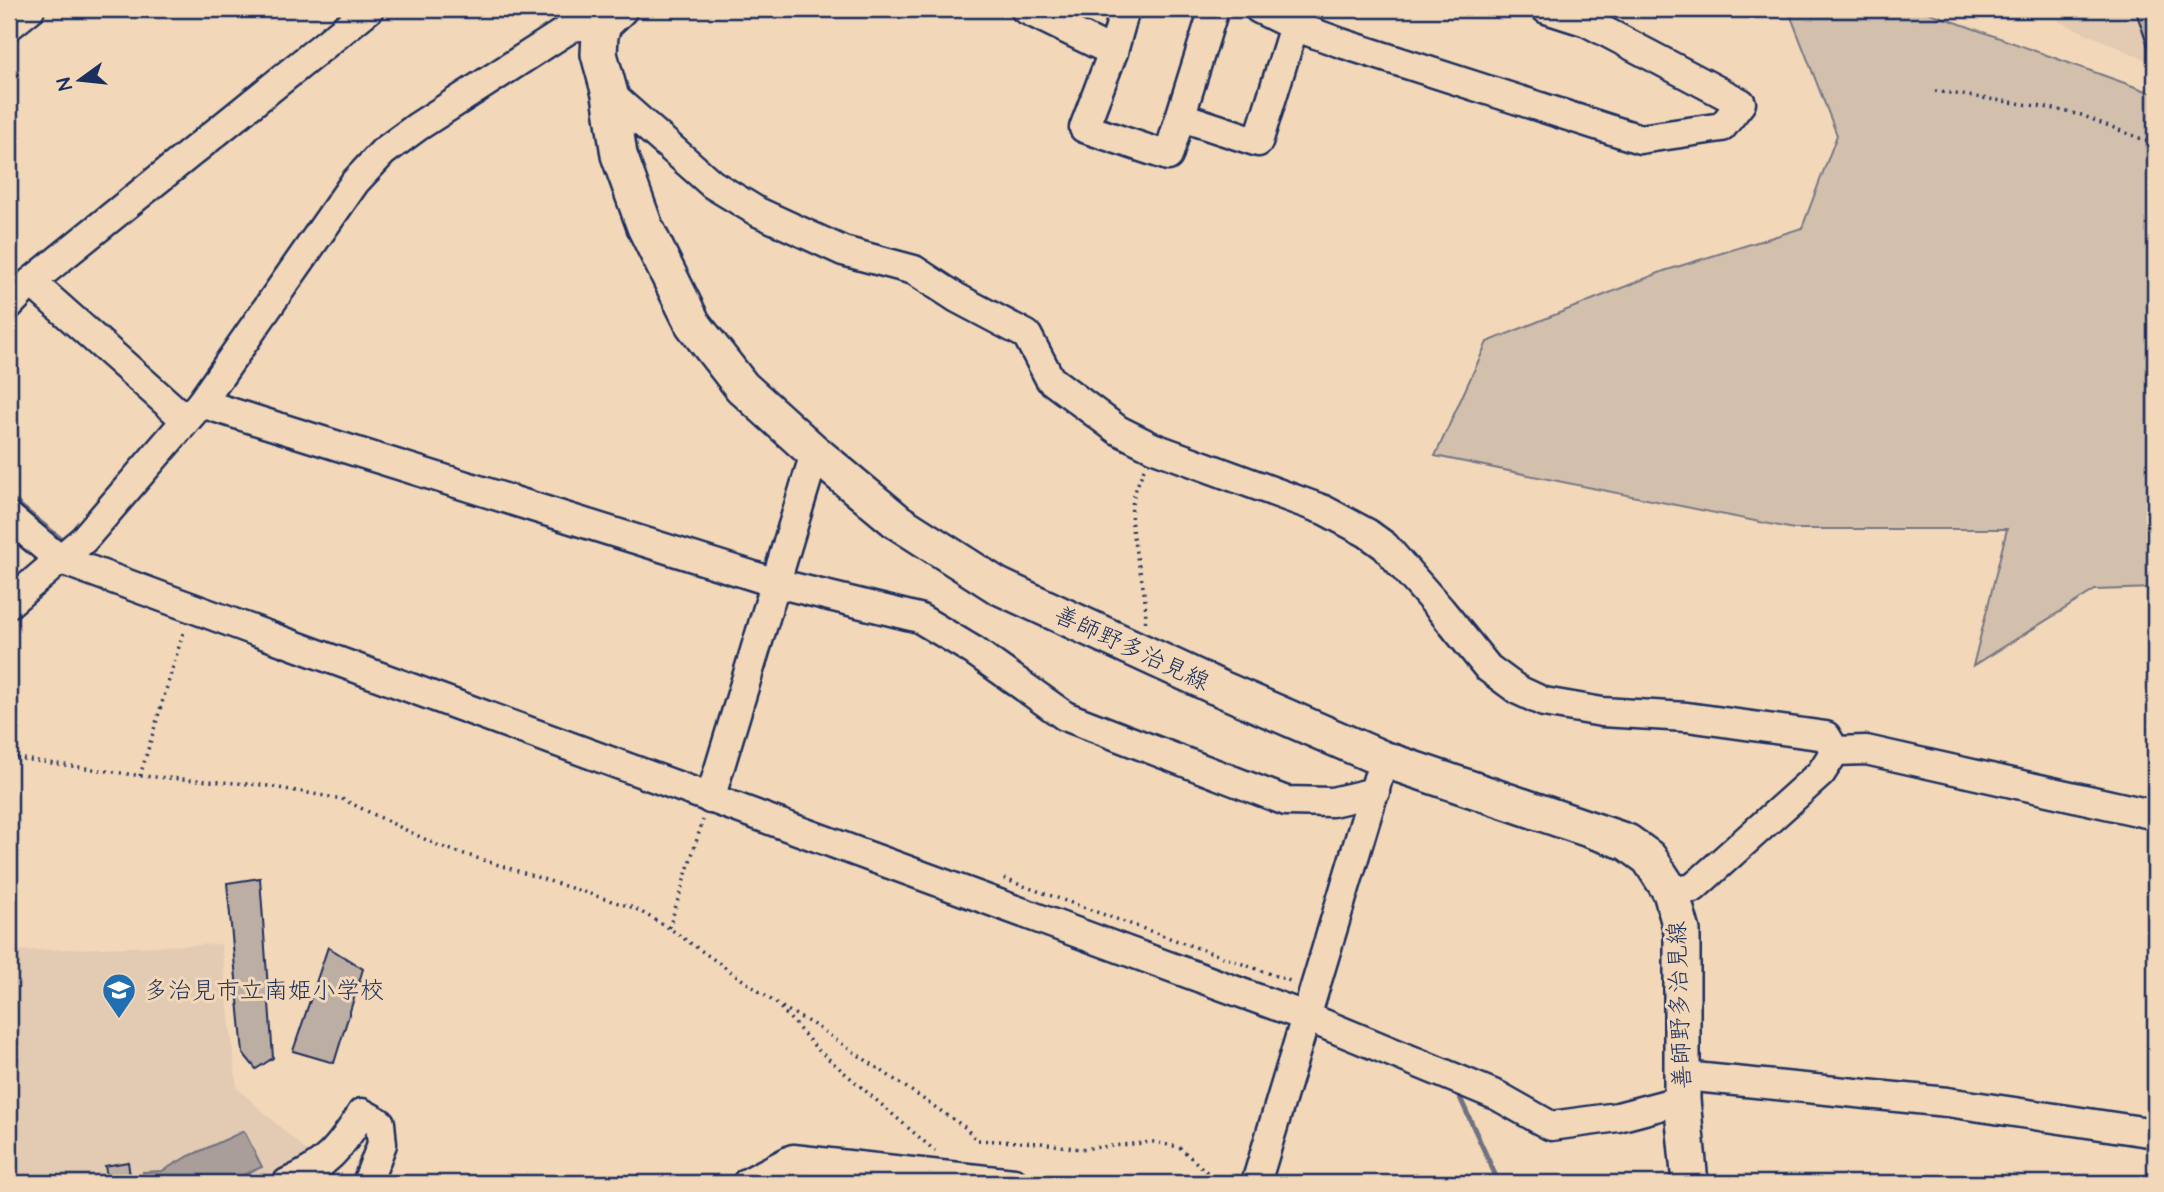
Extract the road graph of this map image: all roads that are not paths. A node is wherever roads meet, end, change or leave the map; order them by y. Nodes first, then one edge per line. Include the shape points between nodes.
1 (30, 9) edge
2 (369, 9) edge
3 (1025, 9) edge
4 (1125, 9) edge
5 (1214, 9) edge
6 (1259, 9) edge
7 (1546, 9) edge
8 (602, 19) edge
9 (9, 26) edge
10 (1294, 26) junction
11 (1113, 51) junction
12 (610, 94) junction
13 (1182, 117) junction
14 (32, 282) junction
15 (9, 305) edge
16 (193, 412) junction
17 (815, 453) junction
18 (9, 517) edge
19 (59, 559) junction
20 (776, 583) junction
21 (9, 603) edge
22 (1835, 751) junction
23 (1382, 759) junction
24 (1375, 792) junction
25 (710, 799) junction
26 (2155, 815) edge
27 (1671, 892) junction
28 (1311, 1004) junction
29 (1683, 1088) junction
30 (2155, 1133) edge
31 (287, 1183) edge
32 (367, 1183) edge
33 (747, 1183) edge
34 (1014, 1183) edge
35 (1256, 1183) edge
36 (1689, 1183) edge

1 - 9 street
2 - 14 street
3 - 11 street
4 - 11 street
5 - 13 street
6 - 10 street
7 - 10 street via 1587,22 1741,103 1722,127 1640,139
8 - 12 main road, 善師野多治見線 via 599,54
8 - 16 street via 572,27 383,152 355,183
10 - 13 street via 1258,142
11 - 13 street via 1084,128 1168,156
12 - 17 main road, 善師野多治見線 via 619,155 645,227 693,324 742,387
12 - 22 street via 712,184 758,212 843,251 914,270 1027,335 1050,379 1118,430 1152,447 1324,510 1367,533 1385,546 1488,668 1518,690 1544,702 1602,712 1826,736
14 - 15 street
14 - 16 street
16 - 19 street via 84,539
16 - 20 street
17 - 20 street
17 - 23 main road, 善師野多治見線 via 898,522 999,586
18 - 19 street
19 - 21 street
19 - 25 street
20 - 24 street via 919,618 1065,716 1286,801 1332,802
20 - 25 street
22 - 26 street via 1866,750
22 - 27 street via 1821,773 1693,888
23 - 24 street
23 - 27 main road, 善師野多治見線 via 1627,842 1649,858
24 - 28 street
25 - 28 street
27 - 29 main road, 善師野多治見線 via 1682,931
28 - 29 street via 1551,1126 1618,1117
28 - 35 street
29 - 30 street via 1947,1102
29 - 36 main road, 善師野多治見線
31 - 32 street via 318,1167 341,1146 362,1113 380,1123 382,1143
33 - 34 street via 793,1158

